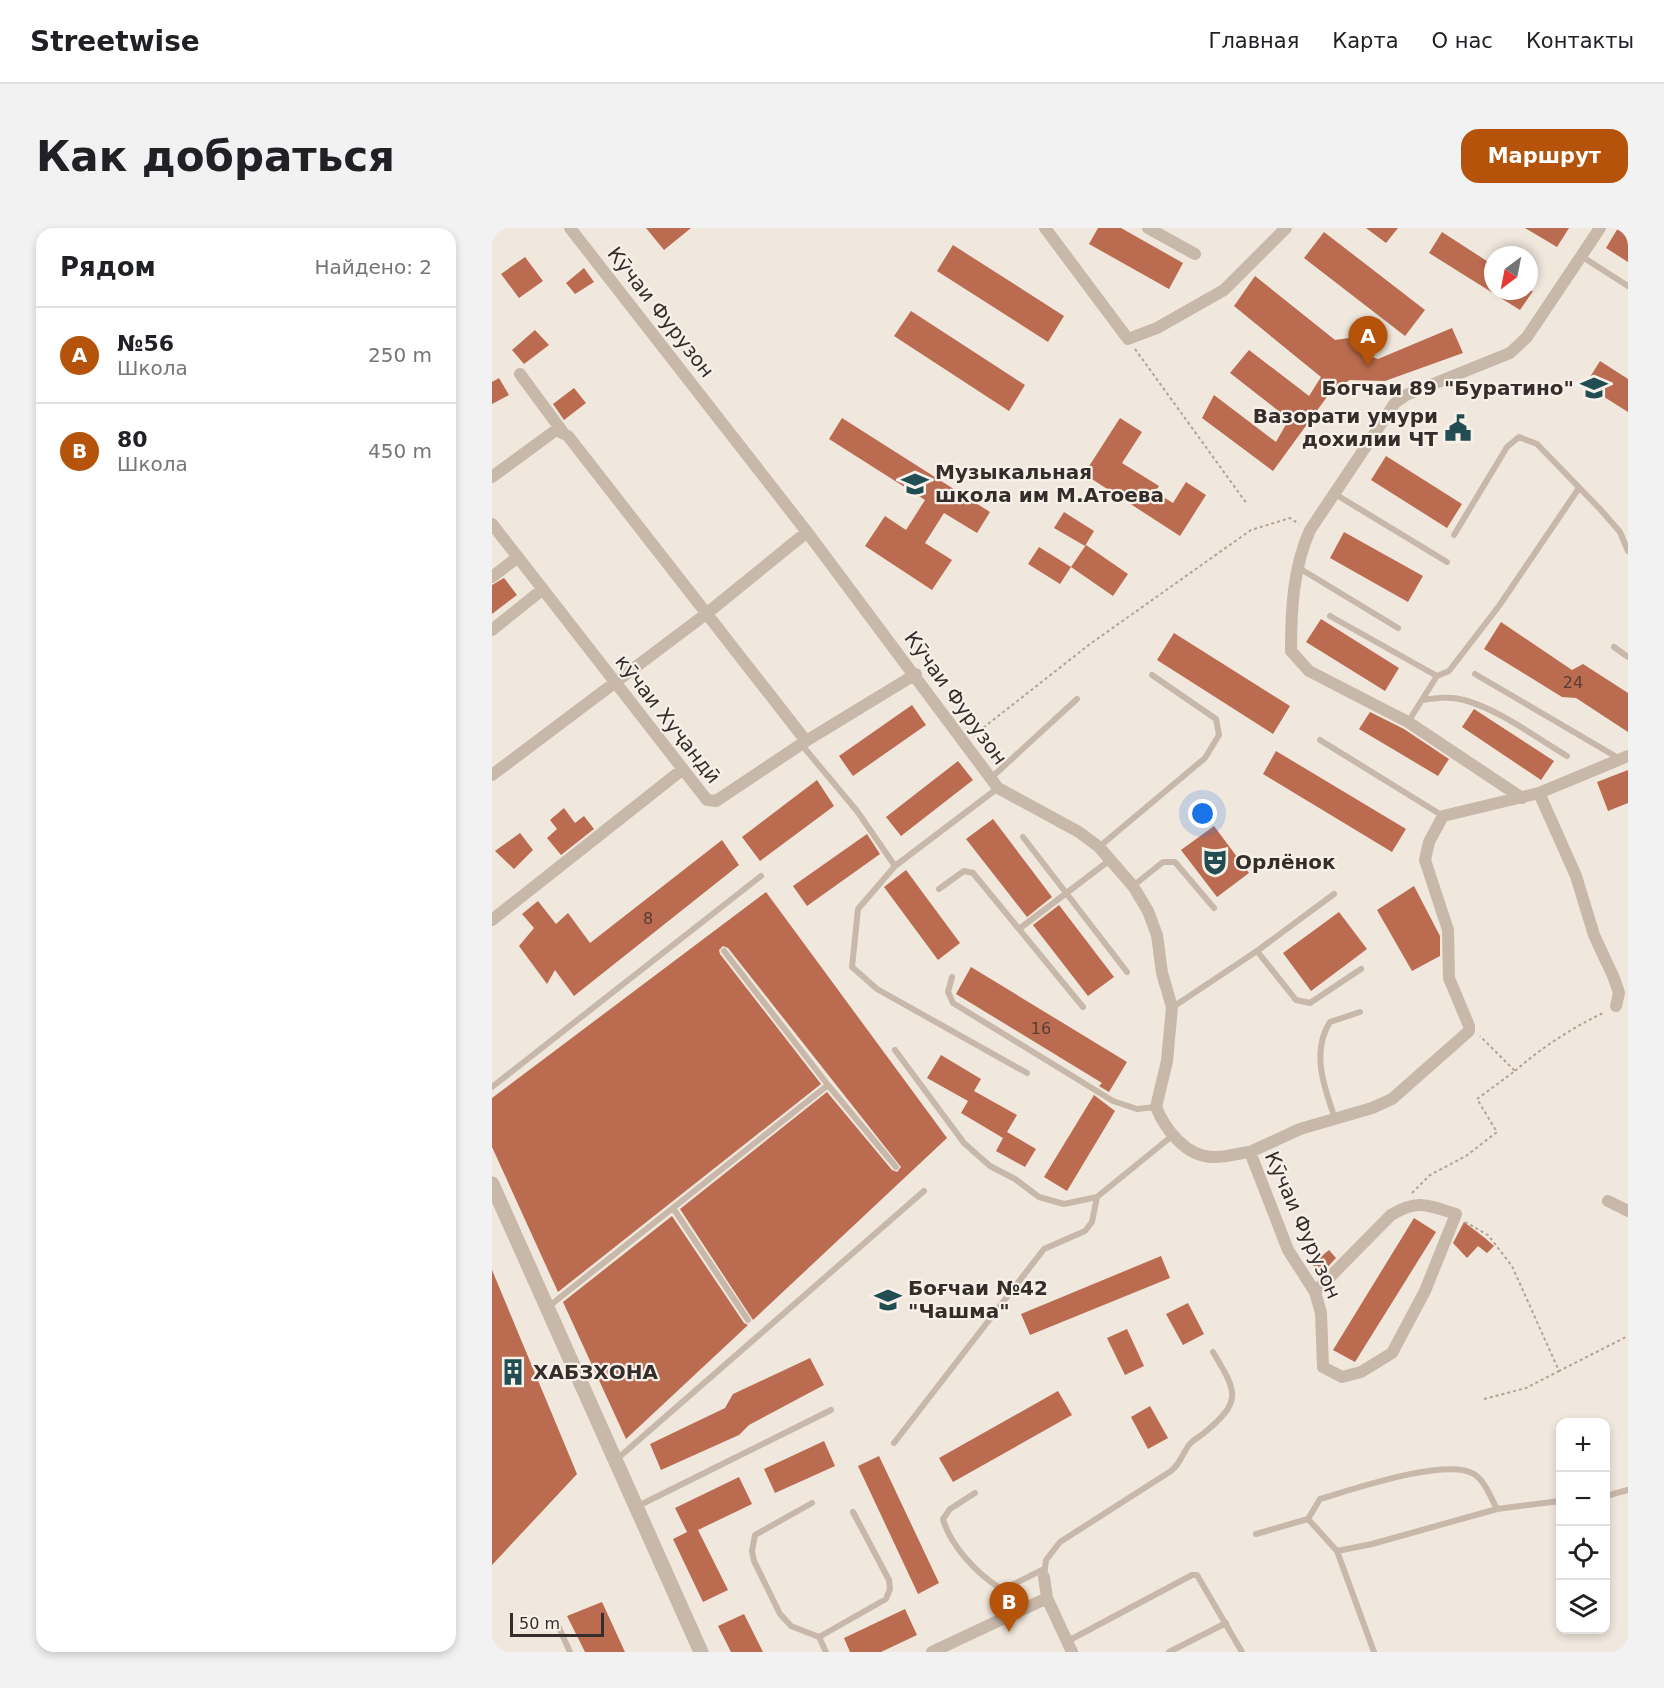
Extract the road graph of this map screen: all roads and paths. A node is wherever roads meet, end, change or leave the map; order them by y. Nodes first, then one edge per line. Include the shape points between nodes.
1 (570, 228) edge
2 (1045, 228) edge
3 (1148, 228) edge
4 (1286, 228) edge
5 (1600, 228) edge
6 (1195, 254) dead end
7 (1581, 256) junction
8 (1628, 286) edge
9 (1128, 339) junction
10 (520, 374) dead end
11 (562, 431) junction
12 (492, 477) edge
13 (1580, 488) junction
14 (1335, 494) junction
15 (1247, 504) dead end
16 (492, 524) edge
17 (1304, 526) dead end
18 (807, 532) junction
19 (1454, 535) dead end
20 (1628, 551) edge
21 (518, 557) junction
22 (1447, 562) dead end
23 (1298, 568) junction
24 (492, 577) edge
25 (543, 589) junction
26 (706, 614) junction
27 (1330, 616) dead end
28 (1398, 628) dead end
29 (492, 630) edge
30 (1614, 647) dead end
31 (1628, 657) edge
32 (916, 674) junction
33 (1475, 674) dead end
34 (1152, 675) dead end
35 (1437, 676) junction
36 (615, 683) junction
37 (1077, 699) dead end
38 (1422, 700) junction
39 (1408, 722) junction
40 (1320, 740) dead end
41 (965, 742) junction
42 (803, 743) junction
43 (1567, 756) dead end
44 (1624, 758) edge
45 (683, 769) junction
46 (492, 775) edge
47 (994, 783) junction
48 (1539, 793) junction
49 (1522, 798) junction
50 (1443, 816) junction
51 (1023, 837) dead end
52 (1099, 847) junction
53 (1110, 860) junction
54 (895, 866) junction
55 (761, 876) dead end
56 (1133, 886) junction
57 (939, 889) dead end
58 (1067, 893) junction
59 (1334, 894) dead end
60 (1214, 908) dead end
61 (492, 920) edge
62 (1019, 929) junction
63 (724, 951) dead end
64 (1257, 951) junction
65 (1361, 969) dead end
66 (1127, 972) dead end
67 (952, 977) dead end
68 (1616, 1006) joint
69 (1083, 1007) dead end
70 (1172, 1007) junction
71 (1360, 1012) dead end
72 (1469, 1026) junction
73 (895, 1050) dead end
74 (1515, 1071) junction
75 (1027, 1073) dead end
76 (828, 1085) junction
77 (492, 1087) edge
78 (1156, 1107) junction
79 (1335, 1119) junction
80 (1172, 1136) junction
81 (1250, 1152) junction
82 (896, 1167) dead end
83 (492, 1184) edge
84 (924, 1191) dead end
85 (1097, 1197) junction
86 (1608, 1201) dead end
87 (1406, 1206) junction
88 (673, 1208) junction
89 (1628, 1211) edge
90 (1456, 1214) junction
91 (1315, 1292) junction
92 (548, 1308) junction
93 (748, 1320) dead end
94 (1628, 1336) edge
95 (1213, 1352) dead end
96 (1559, 1371) junction
97 (1484, 1399) dead end
98 (831, 1410) dead end
99 (894, 1443) dead end
100 (615, 1460) junction
101 (1628, 1490) edge
102 (975, 1492) dead end
103 (1610, 1495) edge
104 (1556, 1502) edge
105 (812, 1503) dead end
106 (636, 1507) junction
107 (1497, 1509) junction
108 (853, 1512) dead end
109 (1308, 1519) junction
110 (1256, 1534) dead end
111 (1337, 1551) junction
112 (1044, 1573) junction
113 (1047, 1598) junction
114 (556, 1621) dead end
115 (1226, 1623) junction
116 (819, 1637) junction
117 (1070, 1647) edge
118 (570, 1652) edge
119 (701, 1652) edge
120 (826, 1652) edge
121 (932, 1652) edge
122 (1169, 1652) edge
123 (1242, 1652) edge
124 (1374, 1652) edge

1 - 18 street, Кӯчаи Фурузон
2 - 9 street
3 - 6 street
4 - 9 street via 1224,290 1157,328
5 - 7 street
7 - 8 lane
7 - 14 street via 1527,337 1510,353 1395,403
9 - 15 path
10 - 11 street
11 - 12 street via 551,433
11 - 26 street
13 - 19 lane via 1537,444 1519,437 1507,447
13 - 20 lane via 1620,532
13 - 35 lane via 1461,656 1449,671
14 - 22 lane
14 - 23 street via 1310,530
16 - 21 street, кӯчаи Хуҷандӣ
17 - 41 path via 1292,519 1265,523 1251,530 1090,644
18 - 26 street
18 - 32 street, Кӯчаи Фурузон
21 - 24 street
21 - 25 street, кӯчаи Хуҷандӣ
23 - 28 lane
23 - 39 street via 1290,610 1291,651 1309,670
25 - 29 street
25 - 36 street, кӯчаи Хуҷандӣ
26 - 36 street
26 - 42 street
27 - 35 lane
30 - 31 lane
32 - 41 street, Кӯчаи Фурузон
32 - 42 street, кӯчаи Хуҷандӣ
33 - 44 lane
34 - 52 lane via 1216,719 1220,735 1205,758
35 - 38 lane
36 - 45 street, кӯчаи Хуҷандӣ
36 - 46 street
37 - 47 lane
38 - 39 lane
38 - 43 lane via 1463,699
39 - 49 street
40 - 50 lane
41 - 47 street, Кӯчаи Фурузон
42 - 45 street, кӯчаи Хуҷандӣ via 716,801 707,800
42 - 54 lane
44 - 48 street
45 - 61 street
47 - 52 street, Кӯчаи Фурузон
47 - 54 lane
48 - 49 street
48 - 68 street via 1576,876 1594,935 1614,978 1619,993
49 - 50 street
50 - 72 street via 1429,842 1425,860 1448,930 1449,978
51 - 58 lane
52 - 53 street, Кӯчаи Фурузон
53 - 56 street, Кӯчаи Фурузон
53 - 58 lane
54 - 75 lane via 858,909 852,967 877,989
55 - 77 lane
56 - 60 lane via 1163,862 1175,862
56 - 70 street, Кӯчаи Фурузон via 1157,935
57 - 62 lane via 964,871 974,873
58 - 62 lane
58 - 66 lane
59 - 64 lane
62 - 69 lane
63 - 76 lane
64 - 65 lane via 1296,1000 1310,1003
64 - 70 lane
67 - 78 lane via 948,992 953,1003 1113,1101 1137,1109
68 - 74 path via 1576,1026
70 - 78 street, Кӯчаи Фурузон via 1167,1061
71 - 79 lane via 1330,1022 1320,1043 1322,1075
72 - 74 path
72 - 79 street via 1469,1031 1392,1100
73 - 85 lane via 964,1143 990,1167 1039,1197 1064,1204
74 - 87 path via 1477,1099 1497,1132 1466,1156 1430,1175 1415,1188
76 - 82 lane
76 - 88 lane
78 - 80 street, Кӯчаи Фурузон
79 - 81 street via 1300,1129
80 - 81 street, Кӯчаи Фурузон via 1211,1158
80 - 85 lane
81 - 91 street, Кӯчаи Фурузон via 1288,1250
83 - 92 street
84 - 100 lane
85 - 99 lane via 1092,1222 1085,1231 1044,1249
86 - 89 street
87 - 90 street via 1421,1203
87 - 91 street via 1391,1215
88 - 92 lane
88 - 93 lane
90 - 91 street, Кӯчаи Фурузон via 1425,1291 1392,1353 1361,1372 1342,1377 1323,1367 1322,1313
90 - 96 path via 1488,1235 1512,1266
92 - 100 street
94 - 96 path
95 - 112 lane via 1233,1389 1224,1415 1188,1446 1171,1471 1060,1542 1047,1557
96 - 97 path via 1526,1388
98 - 106 lane
100 - 106 street
101 - 103 lane
102 - 112 lane via 950,1509 943,1519 946,1531 976,1569 1000,1588
104 - 107 lane
105 - 116 lane via 755,1535 752,1551 780,1614 791,1626
106 - 119 street
107 - 109 lane via 1476,1475 1467,1471 1426,1471 1320,1499
107 - 111 lane
108 - 116 lane via 890,1589 886,1599
109 - 110 lane
109 - 111 lane
111 - 124 lane
112 - 113 street
113 - 117 street
113 - 121 street
114 - 118 lane
115 - 117 lane via 1197,1575 1191,1575
115 - 122 lane
115 - 123 lane
116 - 120 lane

